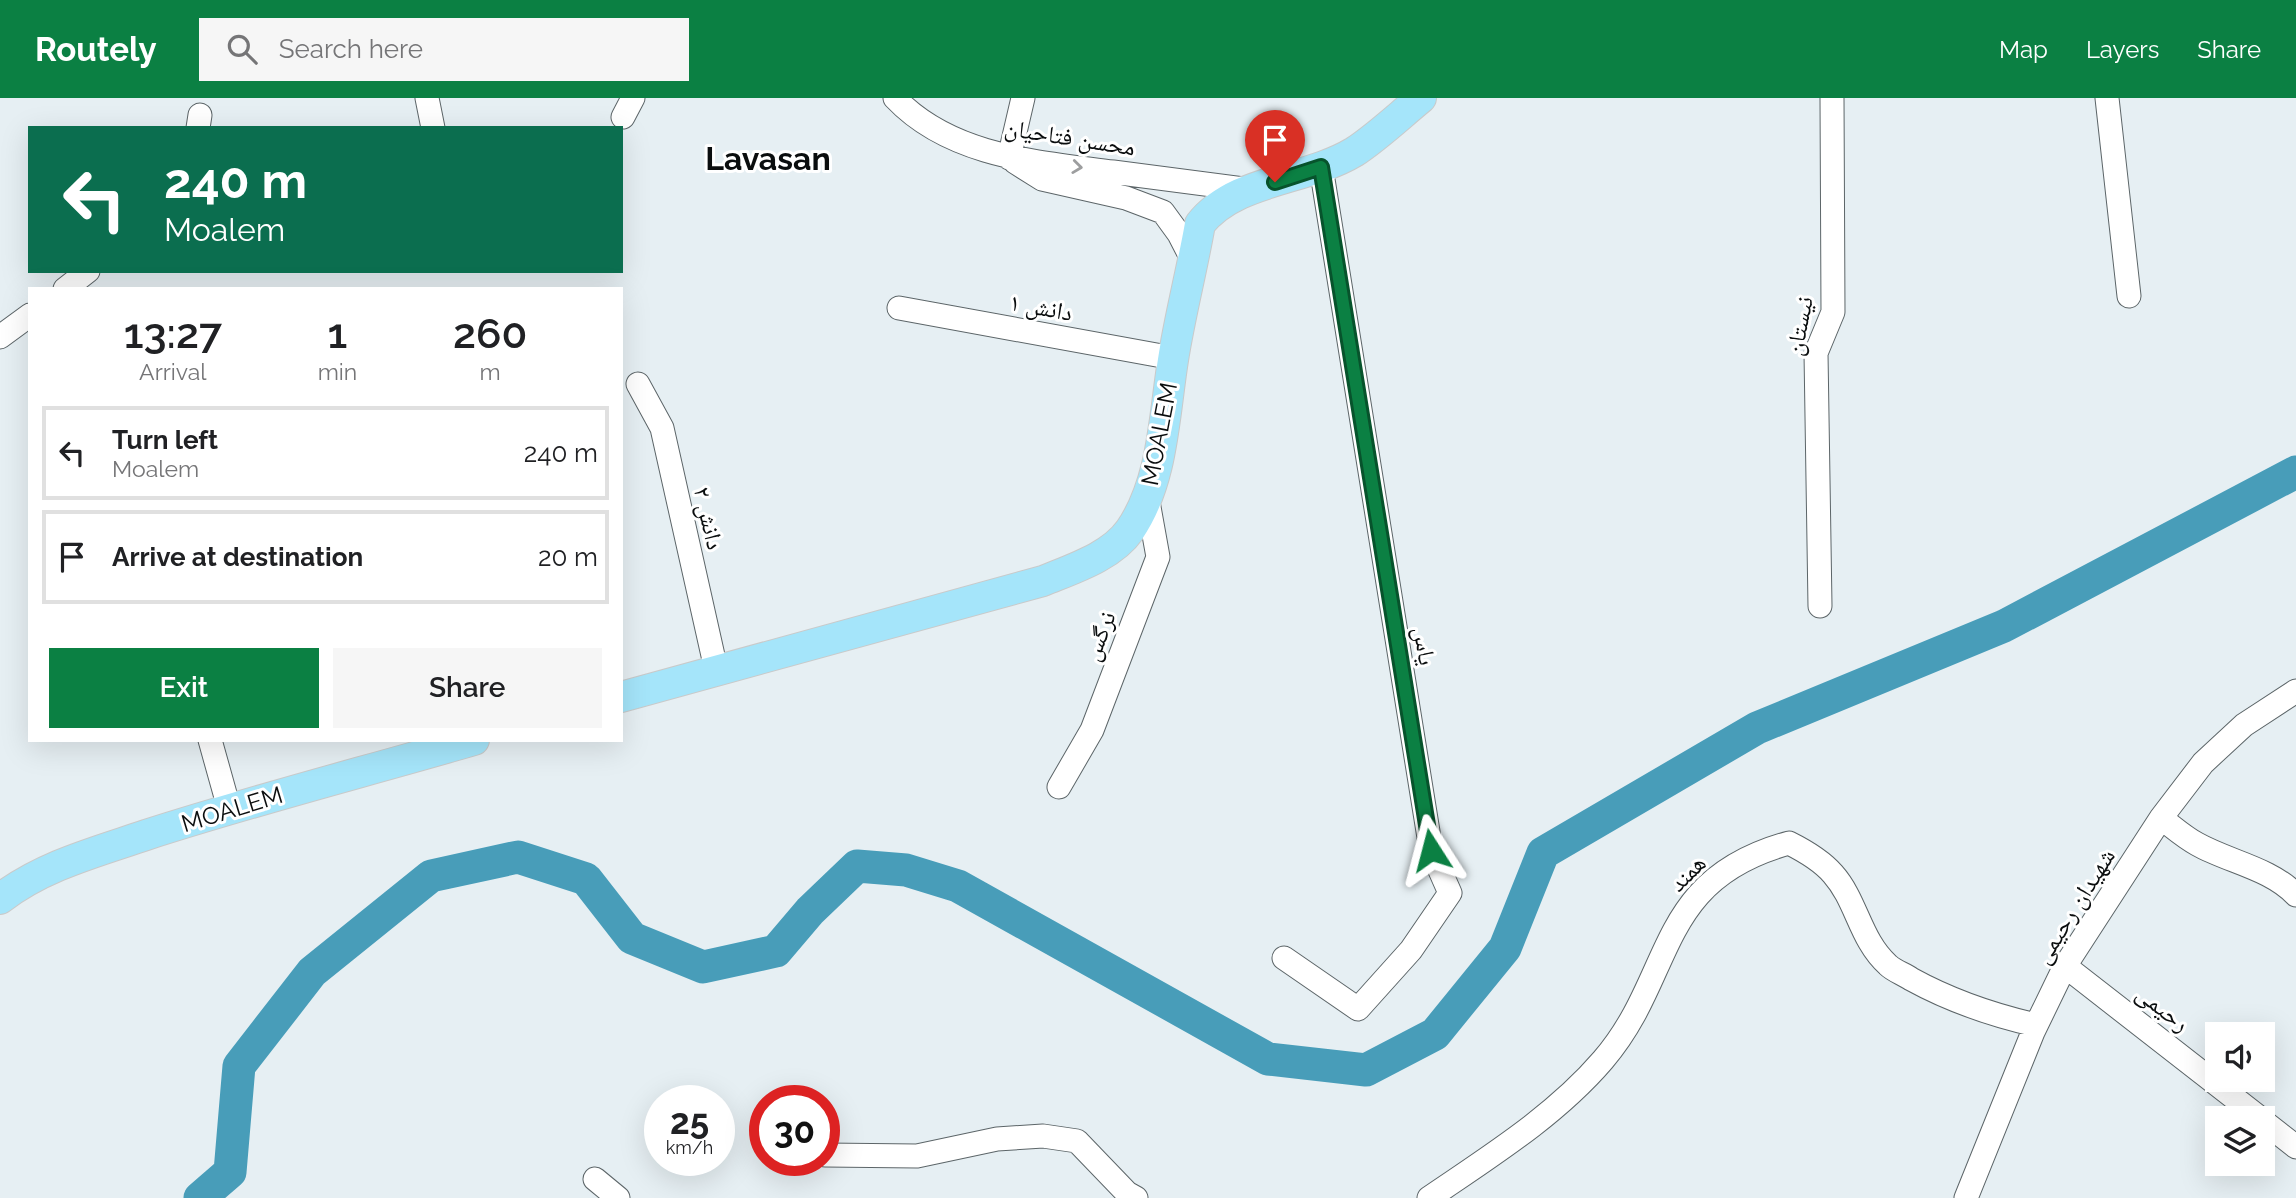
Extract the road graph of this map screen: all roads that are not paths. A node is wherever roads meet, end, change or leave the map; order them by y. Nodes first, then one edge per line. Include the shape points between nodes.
1 (427, 98) edge
2 (895, 98) edge
3 (1023, 98) edge
4 (1421, 98) edge
5 (1832, 98) edge
6 (2107, 98) edge
7 (433, 126) edge
8 (1009, 158) junction
9 (1321, 167) junction
10 (1251, 190) junction
11 (1194, 262) junction
12 (85, 273) edge
13 (68, 287) edge
14 (2129, 296) dead end
15 (899, 308) dead end
16 (28, 316) edge
17 (0, 337) edge
18 (1173, 358) junction
19 (638, 384) dead end
20 (1147, 496) junction
21 (1820, 606) dead end
22 (716, 670) junction
23 (2296, 691) edge
24 (623, 696) edge
25 (211, 742) edge
26 (460, 742) edge
27 (419, 748) edge
28 (1059, 788) dead end
29 (229, 808) junction
30 (2161, 818) junction
31 (2296, 895) edge
32 (0, 899) edge
33 (1284, 958) dead end
34 (2064, 966) junction
35 (2036, 1025) junction
36 (2244, 1106) edge
37 (2275, 1130) edge
38 (2296, 1147) edge
39 (840, 1154) edge
40 (595, 1179) dead end
41 (1974, 1195) edge
42 (618, 1198) edge
43 (1136, 1198) edge
44 (1429, 1198) edge

1 - 7 street
2 - 8 street, محسن فتاحیان via 907,110 963,142
3 - 8 street
4 - 9 main road, MOALEM via 1354,152
5 - 21 street, نیستان via 1833,312 1816,353
6 - 14 street
8 -> 10 street, محسن فتاحیان
8 - 11 street via 1042,180 1126,198 1164,212
9 - 10 main road, MOALEM
9 - 33 street, یاس via 1431,850 1450,893 1411,950 1358,1009
10 - 11 main road, MOALEM via 1205,217
11 - 18 main road, MOALEM
12 - 13 street
15 - 18 street, دانش ۱
16 - 17 street
18 - 20 main road, MOALEM via 1161,444
19 - 22 street, دانش ۲ via 662,428
20 - 22 main road, MOALEM via 1129,532 1094,560 1043,581
20 - 28 street, نرگس via 1158,557 1092,730
22 - 24 main road, MOALEM
23 - 30 street, شهیدان رحیمی via 2244,725 2203,763
25 - 29 street
26 - 27 main road, MOALEM
27 - 29 main road, MOALEM
29 - 32 main road, MOALEM via 70,860 16,886
30 - 31 street via 2197,844 2246,864
30 - 34 street, شهیدان رحیمی
34 - 35 street, شهیدان رحیمی
34 - 36 street, رحیمی
35 - 41 street, شهیدان رحیمی
35 - 44 street, همند via 1995,1016 1937,993 1888,966 1863,933 1833,874 1789,843 1762,851 1724,872 1679,918 1636,1009 1604,1059 1546,1114
37 - 38 street, رحیمی
39 - 43 street via 918,1156 997,1139 1043,1136 1077,1141
40 - 42 street

